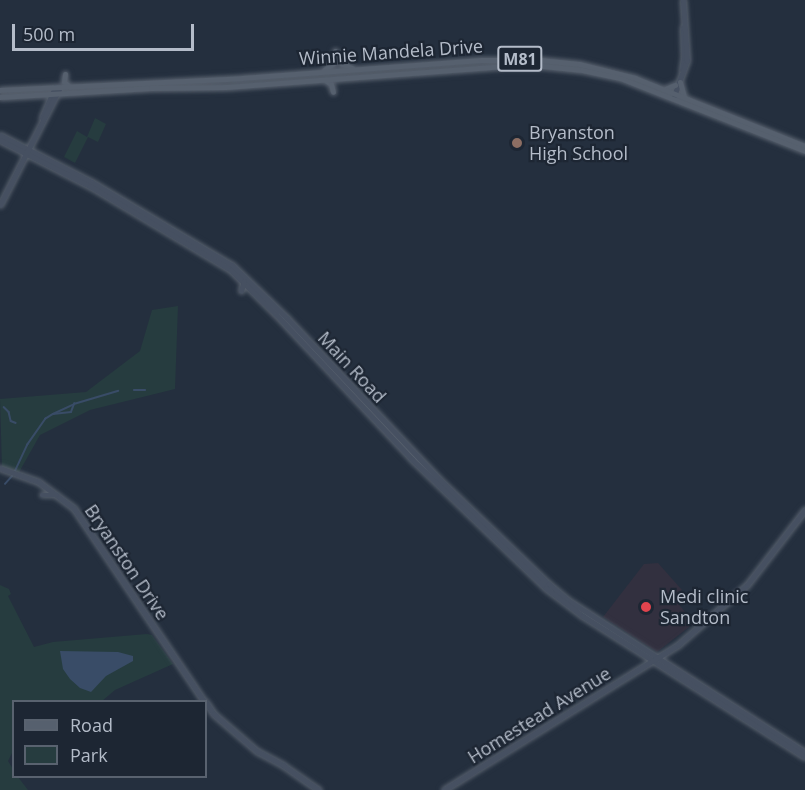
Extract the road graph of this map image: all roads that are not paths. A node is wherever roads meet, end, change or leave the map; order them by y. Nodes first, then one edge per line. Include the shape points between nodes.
1 (681, 0) edge
2 (335, 51) dead end
3 (334, 63) dead end
4 (358, 69) junction
5 (313, 73) junction
6 (65, 74) dead end
7 (325, 80) junction
8 (678, 84) junction
9 (70, 87) junction
10 (664, 89) junction
11 (0, 90) edge
12 (57, 90) junction
13 (333, 92) dead end
14 (0, 96) edge
15 (672, 96) junction
16 (685, 98) junction
17 (0, 135) edge
18 (35, 137) junction
19 (0, 140) edge
20 (805, 146) edge
21 (27, 150) junction
22 (805, 151) edge
23 (38, 153) junction
24 (0, 201) edge
25 (0, 205) edge
26 (244, 281) junction
27 (241, 291) dead end
28 (0, 468) edge
29 (42, 495) dead end
30 (60, 496) junction
31 (805, 508) edge
32 (557, 597) junction
33 (557, 606) dead end
34 (668, 652) junction
35 (644, 653) junction
36 (652, 660) junction
37 (668, 664) junction
38 (204, 700) edge
39 (207, 705) edge
40 (805, 752) edge
41 (805, 757) edge
42 (319, 790) edge
43 (444, 790) edge

1 - 8 main road via 684,58
2 - 4 main road via 344,65
3 - 5 main road
4 - 5 main road, Winnie Mandela Drive / M81
4 - 10 main road, Winnie Mandela Drive / M81 via 540,60 607,70
5 - 9 main road, Winnie Mandela Drive / M81
6 - 9 main road via 64,82
7 - 12 main road, Winnie Mandela Drive / M81 via 226,87
7 - 13 main road
7 - 15 main road, Winnie Mandela Drive / M81 via 536,65 604,75
8 - 10 main road
8 - 15 main road
8 - 16 main road
9 - 12 main road, Winnie Mandela Drive / M81
10 - 15 main road, Winnie Mandela Drive / M81
11 - 12 main road, Winnie Mandela Drive / M81
12 - 14 main road, Winnie Mandela Drive / M81
12 - 18 main road
12 - 21 main road
15 - 16 main road, Winnie Mandela Drive / M81
15 - 22 main road, Winnie Mandela Drive / M81
16 - 20 main road, Winnie Mandela Drive / M81
17 - 21 main road, Main Road
18 - 21 main road
18 - 23 main road via 33,145
19 - 21 main road, Main Road
21 - 23 main road, Main Road
21 - 24 main road
21 - 25 main road
21 - 26 main road, Main Road via 206,254
23 - 36 main road, Main Road via 232,265 438,477 549,584
26 - 27 main road
26 - 32 main road, Main Road via 426,474
28 - 30 main road, Bryanston Drive via 39,482
29 - 30 main road
30 - 38 main road, Bryanston Drive via 77,512
31 - 34 main road via 742,591
31 - 36 main road via 738,593
32 - 33 main road
32 - 35 main road, Main Road
34 - 36 main road
34 - 37 main road
35 - 36 main road
35 - 36 main road, Main Road
36 - 37 main road
36 - 41 main road
36 - 43 main road, Homestead Avenue
37 - 40 main road
39 - 42 main road, Bryanston Drive via 255,749

